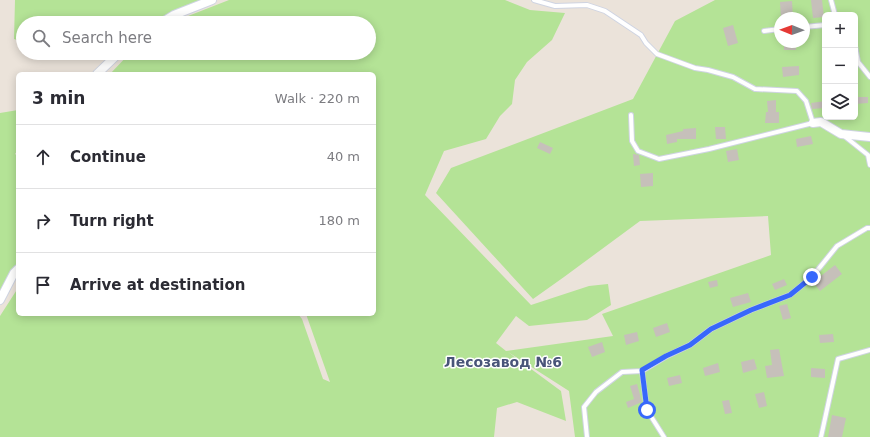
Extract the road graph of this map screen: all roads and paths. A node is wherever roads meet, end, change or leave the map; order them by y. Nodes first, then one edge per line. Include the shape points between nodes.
1 (212, 0) edge
2 (534, 0) edge
3 (831, 0) edge
4 (834, 12) edge
5 (172, 16) edge
6 (822, 25) edge
7 (810, 26) edge
8 (774, 30) edge
9 (764, 31) dead end
10 (855, 48) edge
11 (112, 60) edge
12 (99, 72) edge
13 (870, 77) edge
14 (632, 116) dead end
15 (814, 123) junction
16 (841, 134) junction
17 (870, 136) edge
18 (870, 165) edge
19 (870, 223) edge
20 (869, 228) edge
21 (16, 270) edge
22 (0, 300) edge
23 (870, 350) edge
24 (642, 370) junction
25 (587, 437) edge
26 (664, 437) edge
27 (821, 437) edge

1 - 5 street
2 - 15 lane via 555,6 587,5 606,11 641,35 657,54 696,68 733,77 755,89 797,91 806,101
3 - 4 lane
6 - 7 lane
8 - 9 lane
10 - 13 lane via 858,62
11 - 12 street
14 - 15 lane via 632,141 638,150 658,159
15 - 16 street via 821,122
16 - 17 street
16 - 18 lane via 868,155
19 - 20 lane
20 - 24 lane via 837,246 812,277 790,295 711,329 690,345
21 - 22 street
23 - 27 lane via 838,359
24 - 25 lane via 622,372 596,392 584,407
24 - 26 lane via 647,410

